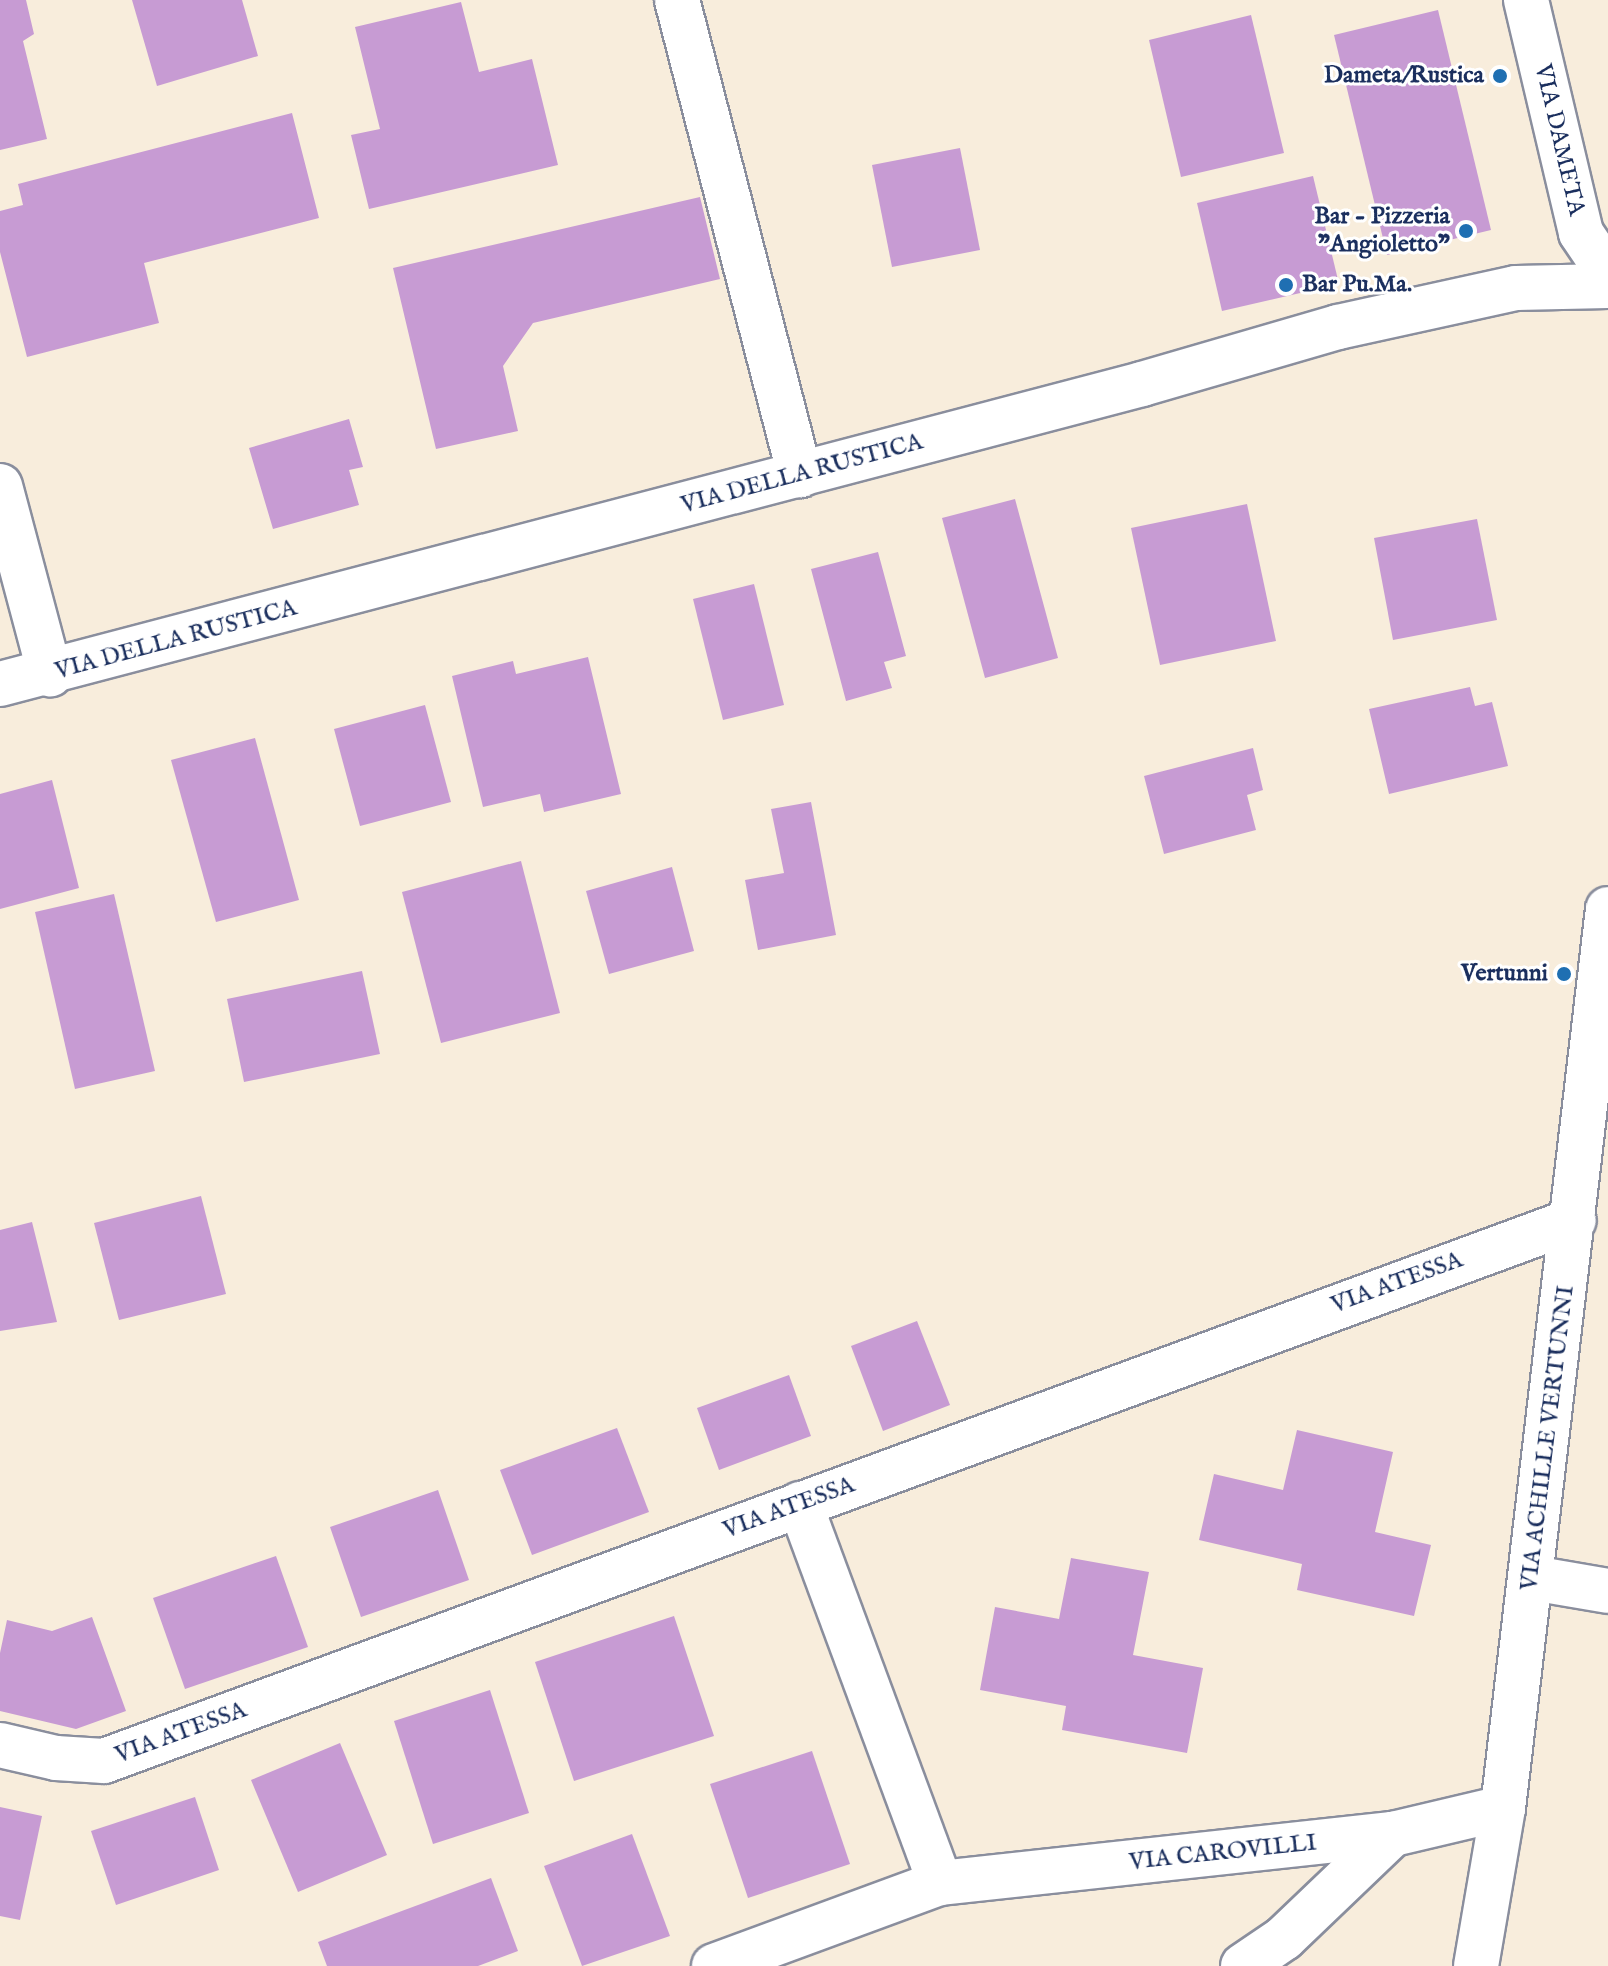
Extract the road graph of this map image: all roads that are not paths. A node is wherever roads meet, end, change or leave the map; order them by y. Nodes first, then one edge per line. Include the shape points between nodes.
1 (677, 0) edge
2 (1526, 0) edge
3 (1608, 273) edge
4 (1608, 286) edge
5 (800, 475) junction
6 (0, 486) edge
7 (50, 674) junction
8 (0, 684) edge
9 (1608, 909) edge
10 (1574, 1220) junction
11 (800, 1504) junction
12 (1532, 1578) junction
13 (1608, 1591) edge
14 (0, 1745) edge
15 (1503, 1808) junction
16 (1393, 1834) junction
17 (940, 1883) junction
18 (714, 1966) edge
19 (1243, 1966) edge
20 (1476, 1966) edge

1 - 5 street
2 - 3 street, VIA DAMETA via 1581,233
4 - 5 street, VIA DELLA RUSTICA via 1516,288 1430,305
5 - 7 street, VIA DELLA RUSTICA
6 - 7 street
7 - 8 street, VIA DELLA RUSTICA
9 - 10 street, VIA ACHILLE VERTUNNI
10 - 11 street, VIA ATESSA
10 - 12 street, VIA ACHILLE VERTUNNI
11 - 14 street, VIA ATESSA via 104,1761 56,1758
11 - 17 street
12 - 13 street
12 - 15 street, VIA ACHILLE VERTUNNI
15 - 16 street, VIA CAROVILLI
15 - 20 street, VIA ACHILLE VERTUNNI
16 - 17 street, VIA CAROVILLI
16 - 19 street via 1284,1938
17 - 18 street, VIA CAROVILLI

